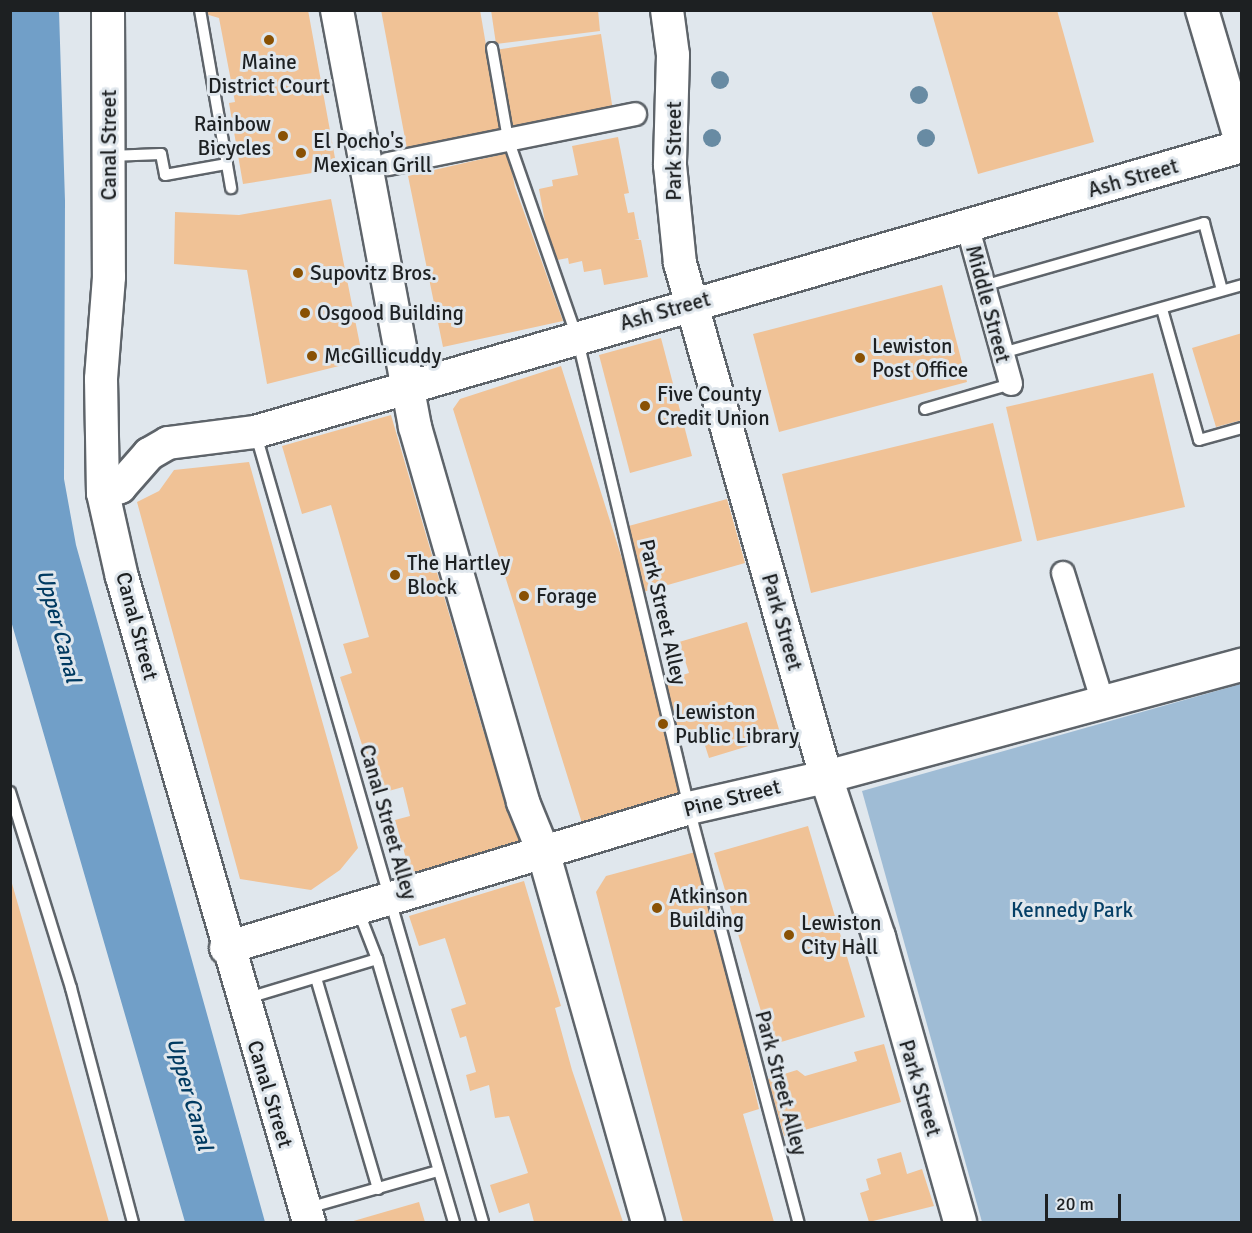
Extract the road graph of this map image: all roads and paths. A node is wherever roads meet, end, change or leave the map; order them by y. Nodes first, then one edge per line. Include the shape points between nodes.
1 (108, 10) edge
2 (200, 10) edge
3 (337, 10) edge
4 (668, 10) edge
5 (1202, 10) edge
6 (492, 48) dead end
7 (635, 114) dead end
8 (508, 139) junction
9 (1242, 145) edge
10 (110, 156) junction
11 (227, 164) junction
12 (388, 164) dead end
13 (231, 188) dead end
14 (967, 225) junction
15 (1242, 285) edge
16 (983, 286) junction
17 (1222, 290) junction
18 (690, 303) junction
19 (1162, 309) junction
20 (577, 337) junction
21 (1002, 353) junction
22 (1011, 384) joint
23 (405, 387) junction
24 (925, 409) dead end
25 (1242, 428) edge
26 (255, 432) junction
27 (104, 494) junction
28 (1063, 573) dead end
29 (1242, 665) edge
30 (1103, 703) junction
31 (826, 777) junction
32 (10, 792) edge
33 (689, 808) junction
34 (543, 851) junction
35 (390, 900) junction
36 (358, 910) junction
37 (226, 948) junction
38 (377, 959) junction
39 (316, 978) junction
40 (242, 1000) junction
41 (438, 1171) junction
42 (378, 1189) junction
43 (307, 1216) edge
44 (133, 1222) edge
45 (454, 1222) edge
46 (483, 1222) edge
47 (648, 1222) edge
48 (798, 1222) edge
49 (960, 1222) edge

1 - 10 main road, Canal Street
2 - 11 lane
3 - 23 main road
4 - 18 main road, Park Street via 673,54 670,165 680,263
5 - 9 main road
6 - 8 lane, Park Street Alley
7 - 8 street
8 - 12 street
8 - 20 lane, Park Street Alley
9 - 14 main road, Ash Street
10 - 11 lane via 161,154 165,175
10 - 27 main road, Canal Street via 109,278 101,379
11 - 13 lane
14 - 16 street, Middle Street
14 - 18 main road, Ash Street
15 - 17 lane
16 - 17 lane via 1204,223
16 - 21 street, Middle Street
17 - 19 lane
18 - 20 main road, Ash Street
18 - 31 main road, Park Street
19 - 21 lane
19 - 25 lane via 1199,440
20 - 23 main road, Ash Street
20 - 33 lane, Park Street Alley
21 - 22 street, Middle Street
22 - 24 lane
23 - 26 main road, Ash Street
23 - 34 main road via 523,802
26 - 27 main road, Ash Street via 168,443 148,454 120,487
26 - 35 lane, Canal Street Alley
27 - 37 main road, Canal Street via 122,577
28 - 30 street
29 - 30 main road, Pine Street
30 - 31 main road, Pine Street
31 - 33 main road, Pine Street
31 - 49 main road, Park Street via 879,937
32 - 44 lane via 71,988
33 - 34 main road, Pine Street
33 - 48 lane, Park Street Alley
34 - 35 main road, Pine Street
34 - 47 main road
35 - 36 main road, Pine Street
35 - 46 lane, Canal Street Alley
36 - 37 main road, Pine Street
36 - 38 lane
37 - 40 main road, Canal Street
38 - 39 lane
38 - 41 lane
39 - 40 lane
39 - 42 lane
40 - 43 main road, Canal Street
41 - 42 lane
41 - 45 lane
42 - 43 lane

